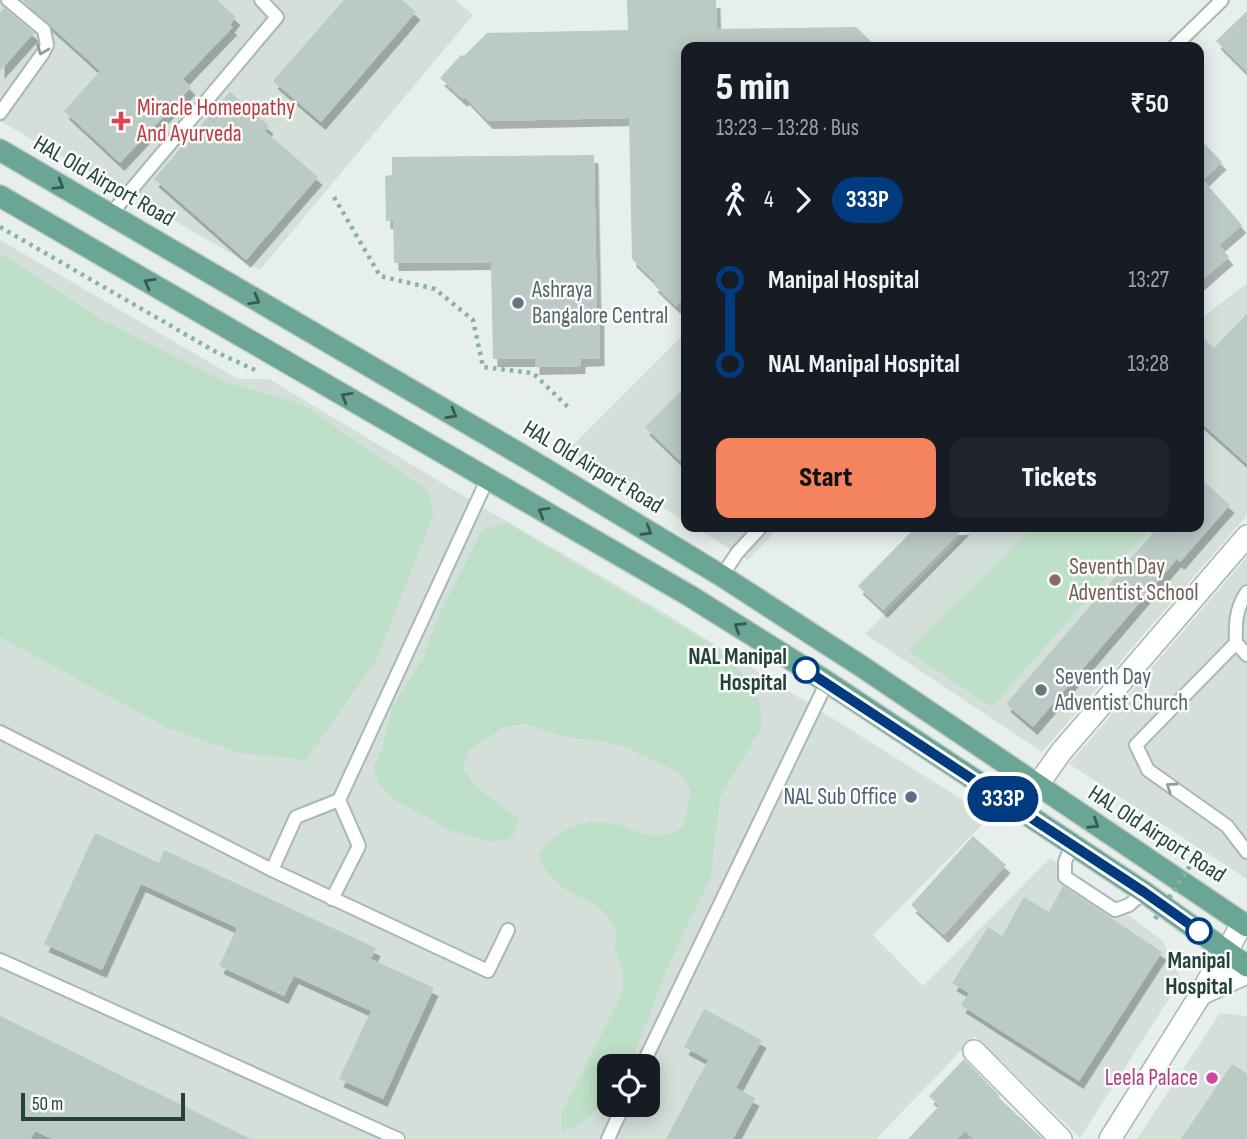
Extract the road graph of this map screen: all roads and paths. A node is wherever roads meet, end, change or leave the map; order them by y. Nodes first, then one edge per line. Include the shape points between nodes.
1 (8, 0) edge
2 (261, 0) edge
3 (1222, 0) edge
4 (1179, 42) edge
5 (0, 113) edge
6 (0, 150) edge
7 (0, 196) edge
8 (334, 197) dead end
9 (110, 215) junction
10 (0, 227) edge
11 (264, 374) dead end
12 (570, 410) dead end
13 (487, 480) junction
14 (756, 532) edge
15 (1247, 536) edge
16 (722, 576) junction
17 (1247, 592) edge
18 (1236, 643) junction
19 (1247, 655) edge
20 (827, 682) junction
21 (0, 732) edge
22 (1037, 786) junction
23 (339, 800) junction
24 (1072, 845) junction
25 (1247, 852) edge
26 (1194, 860) dead end
27 (272, 870) junction
28 (1144, 892) junction
29 (332, 898) junction
30 (1156, 919) dead end
31 (1245, 920) edge
32 (509, 930) dead end
33 (1228, 952) junction
34 (0, 960) edge
35 (1247, 966) edge
36 (1247, 973) edge
37 (1201, 994) junction
38 (974, 1051) dead end
39 (648, 1054) edge
40 (618, 1117) edge
41 (398, 1139) edge
42 (608, 1139) edge
43 (1061, 1139) edge
44 (1110, 1139) edge

1 -> 5 lane via 44,30 47,45
2 - 9 lane via 277,17
3 - 4 lane
6 -> 9 main road, HAL Old Airport Road
13 -> 7 main road
8 - 12 path via 380,276 435,289 473,320 483,367 533,373
9 -> 16 main road, HAL Old Airport Road
10 - 11 path via 216,352
20 -> 13 main road via 690,596
13 - 23 lane
14 - 16 lane
15 - 22 street
16 - 22 main road, HAL Old Airport Road
17 - 18 lane via 1235,623
18 - 19 lane
25 -> 18 lane via 1227,826 1148,771 1136,745
20 - 24 main road
20 - 39 lane
21 - 27 lane
22 -> 31 main road, HAL Old Airport Road
23 - 27 lane via 296,817
23 - 29 lane via 359,846
24 - 28 main road
24 - 28 lane via 1065,877 1105,904 1115,910
26 - 30 path, bridge
27 - 29 lane
28 - 33 main road
29 - 32 lane via 488,971
31 - 33 street
33 - 35 main road
33 - 37 street
34 - 41 lane
36 - 37 street
37 - 44 street
38 - 43 street
40 - 42 lane

